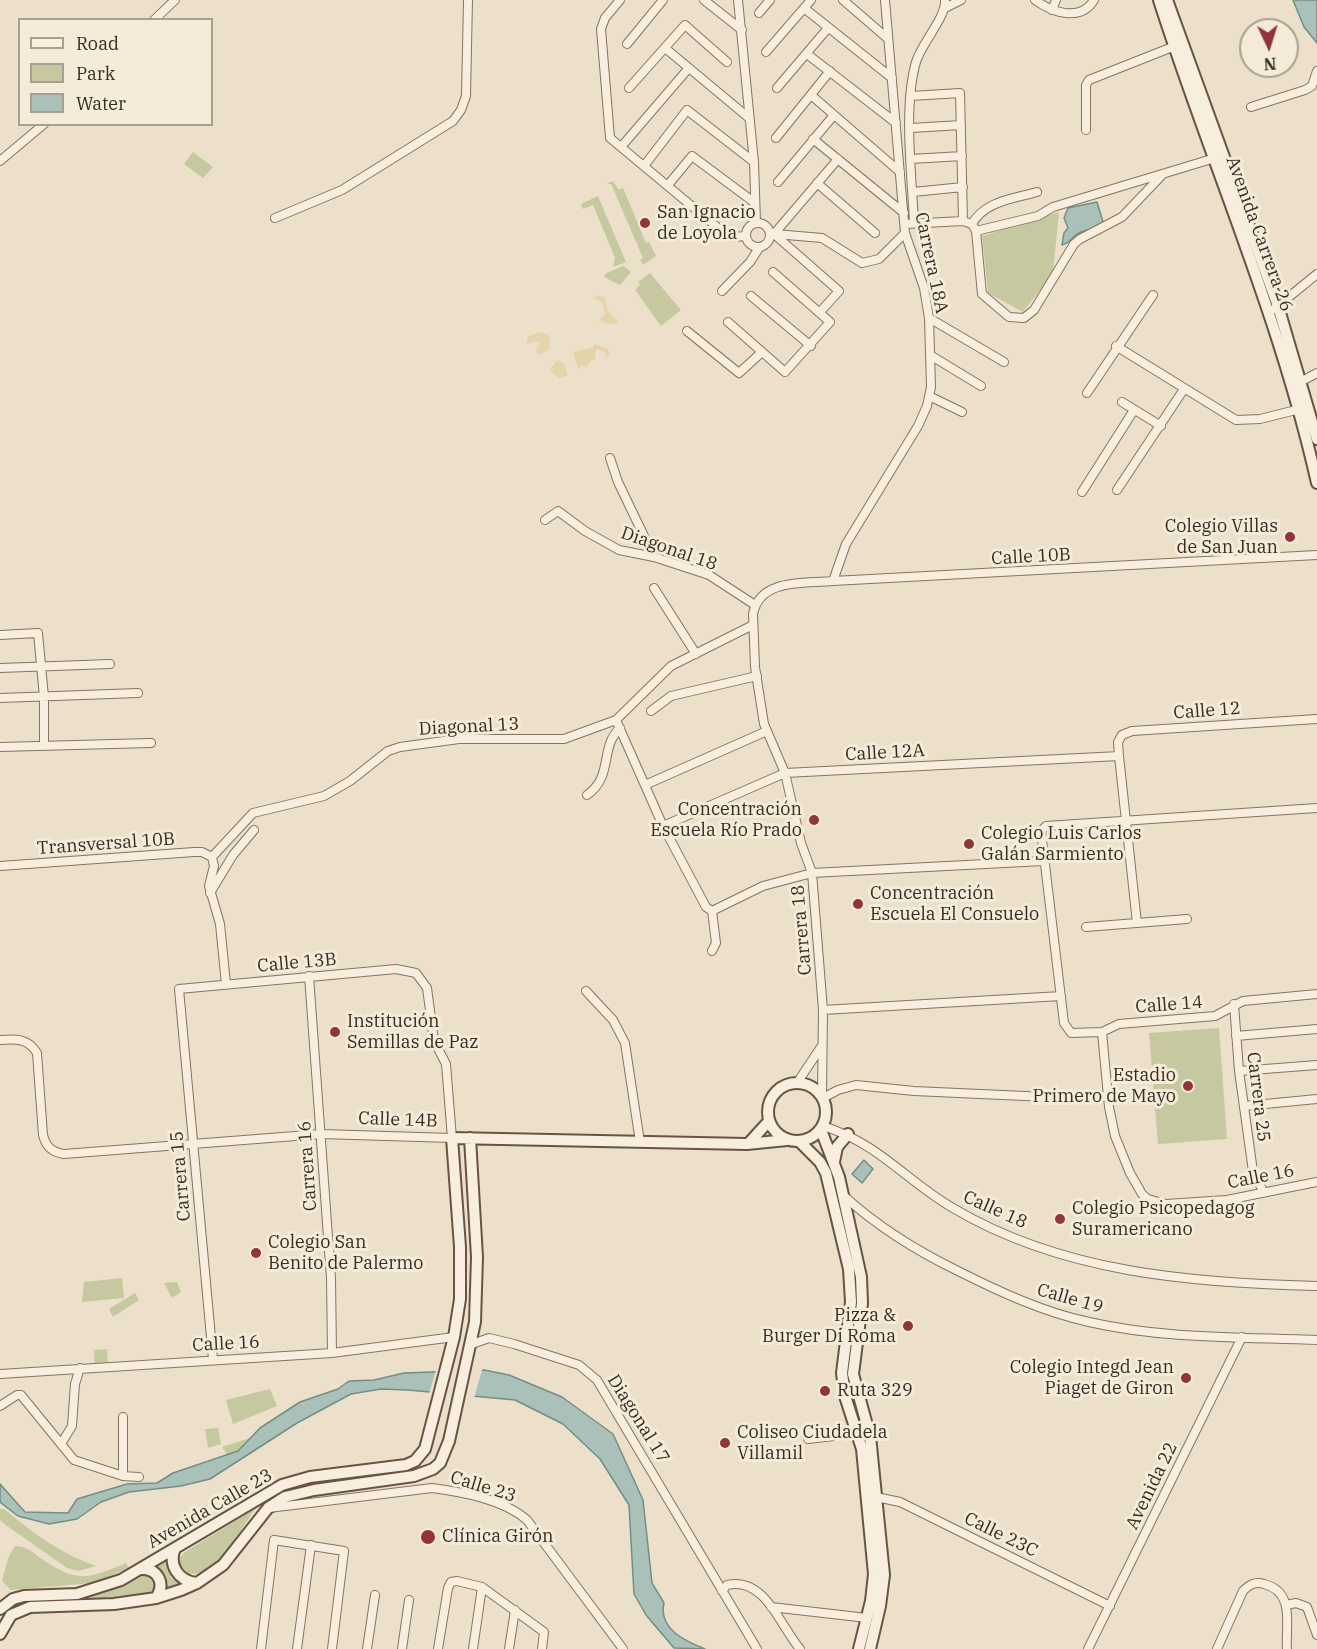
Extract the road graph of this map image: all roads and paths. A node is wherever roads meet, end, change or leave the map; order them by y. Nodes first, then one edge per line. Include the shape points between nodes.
1 (175, 0) edge
2 (468, 0) edge
3 (620, 0) edge
4 (663, 0) edge
5 (704, 0) edge
6 (738, 0) edge
7 (770, 0) edge
8 (811, 0) edge
9 (843, 0) edge
10 (885, 0) edge
11 (961, 0) edge
12 (1035, 0) edge
13 (1056, 0) edge
14 (1094, 0) edge
15 (1159, 0) edge
16 (1167, 0) edge
17 (945, 4) edge
18 (804, 8) junction
19 (1052, 9) junction
20 (759, 13) dead end
21 (156, 18) edge
22 (828, 28) junction
23 (742, 30) junction
24 (887, 38) junction
25 (627, 44) dead end
26 (1175, 46) junction
27 (665, 48) junction
28 (766, 52) dead end
29 (807, 54) junction
30 (727, 62) dead end
31 (688, 69) junction
32 (830, 71) junction
33 (1316, 71) edge
34 (892, 78) junction
35 (629, 88) dead end
36 (777, 88) dead end
37 (811, 95) junction
38 (911, 96) junction
39 (1251, 107) dead end
40 (834, 115) junction
41 (749, 118) junction
42 (896, 123) junction
43 (962, 125) junction
44 (42, 126) edge
45 (911, 128) junction
46 (1086, 130) dead end
47 (776, 138) dead end
48 (813, 140) junction
49 (621, 147) junction
50 (962, 156) junction
51 (1215, 158) junction
52 (837, 159) junction
53 (911, 159) junction
54 (0, 161) edge
55 (754, 162) junction
56 (644, 166) junction
57 (900, 172) junction
58 (1163, 174) junction
59 (777, 182) dead end
60 (817, 183) junction
61 (668, 185) junction
62 (963, 188) junction
63 (913, 192) junction
64 (1037, 192) dead end
65 (755, 203) junction
66 (904, 213) junction
67 (275, 218) dead end
68 (963, 221) junction
69 (756, 223) junction
70 (914, 223) junction
71 (905, 224) junction
72 (974, 227) junction
73 (875, 233) dead end
74 (905, 233) junction
75 (773, 234) junction
76 (746, 236) junction
77 (759, 248) junction
78 (773, 272) dead end
79 (1317, 274) edge
80 (722, 291) dead end
81 (1153, 295) dead end
82 (751, 296) dead end
83 (1274, 309) junction
84 (820, 312) junction
85 (929, 318) junction
86 (728, 322) dead end
87 (687, 331) dead end
88 (811, 346) junction
89 (1116, 346) junction
90 (762, 352) junction
91 (930, 355) junction
92 (1004, 362) dead end
93 (1317, 373) edge
94 (1302, 381) junction
95 (981, 386) dead end
96 (1184, 389) junction
97 (1087, 393) dead end
98 (929, 396) junction
99 (1122, 402) dead end
100 (1300, 409) junction
101 (1134, 410) junction
102 (962, 412) dead end
103 (1161, 426) junction
104 (1317, 439) edge
105 (610, 458) dead end
106 (1317, 483) edge
107 (1117, 490) dead end
108 (1082, 492) dead end
109 (545, 520) dead end
110 (1317, 555) edge
111 (654, 557) junction
112 (833, 581) junction
113 (654, 588) dead end
114 (755, 605) junction
115 (753, 625) junction
116 (0, 635) edge
117 (696, 654) junction
118 (110, 664) dead end
119 (42, 667) junction
120 (0, 668) edge
121 (756, 676) junction
122 (138, 693) dead end
123 (44, 697) junction
124 (0, 698) edge
125 (651, 711) dead end
126 (1317, 719) edge
127 (616, 720) junction
128 (620, 728) junction
129 (767, 731) junction
130 (151, 743) dead end
131 (44, 746) junction
132 (0, 747) edge
133 (1119, 756) junction
134 (785, 772) junction
135 (645, 785) junction
136 (587, 795) dead end
137 (1317, 808) edge
138 (1128, 820) junction
139 (663, 826) junction
140 (255, 830) dead end
141 (212, 857) junction
142 (1043, 861) junction
143 (0, 866) edge
144 (812, 873) junction
145 (210, 893) junction
146 (712, 911) junction
147 (1187, 919) dead end
148 (1137, 923) junction
149 (1086, 927) dead end
150 (712, 951) dead end
151 (309, 976) junction
152 (226, 984) junction
153 (179, 989) joint
154 (586, 991) dead end
155 (1317, 994) edge
156 (1061, 996) junction
157 (1234, 1004) junction
158 (823, 1010) junction
159 (1317, 1029) edge
160 (1102, 1032) junction
161 (1236, 1036) junction
162 (0, 1040) edge
163 (822, 1045) junction
164 (1317, 1065) edge
165 (1239, 1071) junction
166 (797, 1083) junction
167 (1108, 1096) junction
168 (823, 1097) junction
169 (1317, 1099) edge
170 (1244, 1106) junction
171 (769, 1121) junction
172 (822, 1128) junction
173 (321, 1134) junction
174 (848, 1134) junction
175 (452, 1138) junction
176 (470, 1138) junction
177 (787, 1140) junction
178 (640, 1142) junction
179 (800, 1142) junction
180 (193, 1144) junction
181 (747, 1144) junction
182 (834, 1162) junction
183 (1317, 1182) edge
184 (1263, 1191) junction
185 (844, 1196) junction
186 (1317, 1286) edge
187 (454, 1337) junction
188 (1242, 1337) junction
189 (1317, 1340) edge
190 (470, 1350) junction
191 (333, 1353) junction
192 (213, 1359) junction
193 (80, 1368) junction
194 (0, 1374) edge
195 (0, 1406) edge
196 (123, 1417) dead end
197 (859, 1433) junction
198 (808, 1439) dead end
199 (61, 1444) junction
200 (123, 1476) junction
201 (139, 1477) dead end
202 (876, 1497) junction
203 (268, 1508) junction
204 (311, 1545) junction
205 (175, 1548) junction
206 (140, 1569) junction
207 (197, 1583) junction
208 (482, 1587) junction
209 (722, 1591) junction
210 (375, 1595) dead end
211 (156, 1598) junction
212 (409, 1600) dead end
213 (1286, 1605) junction
214 (771, 1606) junction
215 (1110, 1606) junction
216 (0, 1609) edge
217 (515, 1610) junction
218 (867, 1618) junction
219 (0, 1634) edge
220 (1317, 1635) edge
221 (261, 1649) edge
222 (297, 1649) edge
223 (332, 1649) edge
224 (367, 1649) edge
225 (402, 1649) edge
226 (438, 1649) edge
227 (473, 1649) edge
228 (509, 1649) edge
229 (542, 1649) edge
230 (623, 1649) edge
231 (757, 1649) edge
232 (800, 1649) edge
233 (859, 1649) edge
234 (870, 1649) edge
235 (1088, 1649) edge
236 (1217, 1649) edge
237 (1287, 1649) edge

1 - 21 street
2 - 67 street via 466,96 453,121 342,190
3 - 49 street via 604,18 600,38 609,135
4 - 25 street
5 - 23 street
6 - 23 street
7 - 20 street
8 - 18 street
9 - 24 street
10 - 24 street, Carrera 18A
11 - 17 street
12 - 19 street
13 - 19 street
14 - 19 street via 1086,10 1077,13
15 - 26 street, Avenida Carrera 26
16 - 83 street, Avenida Carrera 26
17 - 38 street via 919,54
18 - 22 street
18 - 28 street
22 - 29 street
22 - 34 street
23 - 41 street
24 - 34 street, Carrera 18A
26 - 46 street via 1089,80
26 - 51 street, Avenida Carrera 26
27 - 30 street via 685,25
27 - 31 street
27 - 35 street
29 - 32 street
29 - 36 street
31 - 41 street
31 - 49 street
32 - 37 street
32 - 42 street
33 - 39 street via 1312,86 1305,90
34 - 42 street, Carrera 18A
37 - 40 street
37 - 47 street
38 - 43 street via 960,93
38 - 45 street
40 - 48 street
40 - 57 street
41 - 55 street
42 - 57 street, Carrera 18A
43 - 45 street
43 - 50 street
44 - 54 street
45 - 53 street
48 - 52 street
48 - 59 street
49 - 56 street
50 - 53 street
50 - 62 street
51 - 58 street
51 - 83 street, Avenida Carrera 26
52 - 60 street
52 - 66 street
53 - 63 street
55 - 56 street via 687,110
55 - 65 street
56 - 61 street
57 - 66 street, Carrera 18A
58 - 72 street via 1053,207 1038,216
58 - 72 street via 1122,217 1074,244 1034,310 1024,318 1009,317 982,294
60 - 73 street
60 - 75 street
61 - 65 street via 692,156
61 - 76 street via 723,232 731,237
62 - 63 street
62 - 68 street
63 - 70 street
64 - 72 street via 987,207 978,214
65 - 69 street
66 - 71 street, Carrera 18A
68 - 70 street
68 - 72 street
69 - 75 street via 766,225
69 - 76 street via 747,229
70 - 71 street
71 - 74 street, Carrera 18A
74 - 75 street via 879,259 862,263 822,238
74 - 85 street, Carrera 18A via 924,288
75 - 77 street
75 - 84 street via 839,291
76 - 77 street via 751,246
77 - 80 street
78 - 84 street
79 - 83 street
81 - 89 street
82 - 88 street
83 - 94 street, Avenida Carrera 26
83 - 100 street, Avenida Carrera 26
84 - 88 street via 830,323
85 - 91 street, Carrera 18A
85 - 92 street
86 - 90 street
87 - 90 street via 739,373
88 - 90 street via 786,372
89 - 96 street
89 - 97 street
91 - 95 street
91 - 98 street, Carrera 18A
93 - 94 street
94 - 104 street, Avenida Carrera 26
96 - 100 street via 1236,420 1260,419
96 - 103 street
98 - 102 street
98 - 112 street, Carrera 18A via 918,426 846,544
99 - 101 street
100 - 106 street, Avenida Carrera 26
101 - 103 street
101 - 108 street
103 - 107 street
105 - 111 street
109 - 111 street, Diagonal 18 via 558,511 619,550
110 - 112 street, Calle 10B
111 - 114 street, Diagonal 18 via 709,575
112 - 114 street, Calle 10B via 774,587 762,594
113 - 117 street
114 - 115 street, Carrera 18
115 - 117 street
115 - 121 street, Carrera 18
116 - 119 street via 38,633
117 - 127 street via 664,672
118 - 119 street
119 - 120 street
119 - 123 street
121 - 125 street via 670,696
121 - 129 street, Carrera 18
122 - 123 street
123 - 124 street
123 - 131 street
126 - 133 street, Calle 12 via 1126,732 1119,742
127 - 128 street
127 - 141 street, Diagonal 13 via 564,739 459,739 388,751 324,796 253,813
128 - 135 street
128 - 136 street via 611,739 602,781
129 - 134 street, Carrera 18
129 - 135 street
130 - 131 street
131 - 132 street
133 - 134 street, Calle 12A
133 - 138 street
134 - 139 street, Calle 12A
134 - 144 street, Carrera 18
135 - 139 street
137 - 138 street
138 - 142 street via 1046,826 1041,831
138 - 148 street
139 - 146 street via 706,907
140 - 145 street via 233,855
141 - 143 street, Transversal 10B via 194,852
141 - 145 street
142 - 144 street
142 - 156 street
144 - 146 street via 763,886
144 - 158 street, Carrera 18
145 - 152 street via 220,924
146 - 150 street via 716,943
147 - 148 street
148 - 149 street
151 - 152 street, Calle 13B
151 - 173 street, Carrera 16
151 - 175 street, Calle 13B via 396,969 416,973 427,988 434,1041 446,1064
152 - 153 street, Calle 13B
153 - 180 street, Carrera 15
154 - 178 street via 613,1020 625,1043
155 - 157 street, Calle 14
156 - 158 street
156 - 160 street, Calle 14 via 1064,1023 1071,1033
157 - 160 street, Calle 14 via 1215,1016 1119,1024
157 - 161 street, Carrera 25
158 - 163 street, Carrera 18
159 - 161 street
160 - 167 street
161 - 165 street, Carrera 25
162 - 180 street, Calle 14B via 29,1042 39,1063 43,1135 50,1149 64,1154
163 - 166 street
163 - 168 street, Carrera 18
164 - 165 street
165 - 170 street, Carrera 25
166 - 168 street via 809,1085
166 - 171 street via 784,1086 773,1095
167 - 168 street via 1047,1097 856,1085
167 - 184 street, Calle 16 via 1118,1145 1142,1194 1156,1203 1241,1199
168 - 172 street via 827,1112
169 - 170 street
170 - 184 street, Carrera 25 via 1253,1172
171 - 177 street via 776,1133
171 - 181 street
172 - 174 street, Calle 18
172 - 179 street via 812,1138
172 - 182 street
173 - 175 street, Calle 14B
173 - 180 street, Calle 14B
173 - 191 street, Carrera 16
174 - 182 street via 837,1147
174 - 186 street, Calle 18 via 961,1212 1009,1235 1101,1266 1180,1279
175 - 176 street, Calle 14B
175 - 187 street, Avenida Calle 23 via 461,1264
176 - 178 street, Calle 14B
176 - 190 street, Avenida Calle 23 via 477,1282
177 - 179 street
177 - 181 street, Calle 14B
178 - 181 street, Calle 14B
179 - 197 street via 820,1161 826,1173 849,1269 851,1302 842,1373 845,1396
180 - 192 street, Carrera 15
182 - 185 street
183 - 184 street, Calle 16
185 - 188 street, Calle 19 via 921,1253 1061,1315 1120,1328
185 - 202 street via 862,1286 854,1383 870,1436
187 - 191 street, Calle 16
187 - 205 street, Avenida Calle 23 via 430,1435 420,1456 406,1466 310,1477 282,1485
188 - 189 street, Calle 19
188 - 215 street, Avenida 22
190 - 203 street, Avenida Calle 23 via 449,1441 440,1463 426,1473 299,1492
190 - 209 street, Diagonal 17 via 483,1339 496,1339 588,1371 604,1390
191 - 192 street, Calle 16
192 - 193 street, Calle 16
193 - 194 street, Calle 16
193 - 199 street via 72,1426
195 - 199 street via 21,1395
196 - 200 street
197 - 198 street
197 - 218 street via 874,1574
199 - 200 street via 74,1460
200 - 201 street
202 - 215 street, Calle 23C via 900,1502
202 - 234 street via 884,1575
203 - 207 street, Avenida Calle 23 via 235,1552
203 - 230 street, Calle 23 via 432,1488 507,1508 526,1520
204 - 221 street via 274,1540
204 - 222 street
204 - 223 street via 344,1551
205 - 206 street, Avenida Calle 23
205 - 207 street via 172,1558 178,1574
206 - 211 street via 149,1569 159,1577 161,1590
206 - 216 street, Avenida Calle 23 via 92,1591 24,1596
207 - 211 street, Avenida Calle 23
208 - 217 street
208 - 226 street via 457,1581 449,1585
208 - 227 street
209 - 214 street via 727,1585 741,1584 757,1592
209 - 231 street
210 - 224 street
211 - 219 street, Avenida Calle 23 via 94,1606 30,1607 11,1615
212 - 225 street
213 - 220 street via 1307,1607
213 - 236 street via 1275,1588 1262,1583 1250,1585 1243,1591
213 - 237 street
214 - 218 street
214 - 232 street
215 - 235 street, Avenida 22
217 - 228 street
217 - 229 street via 544,1632
218 - 233 street

